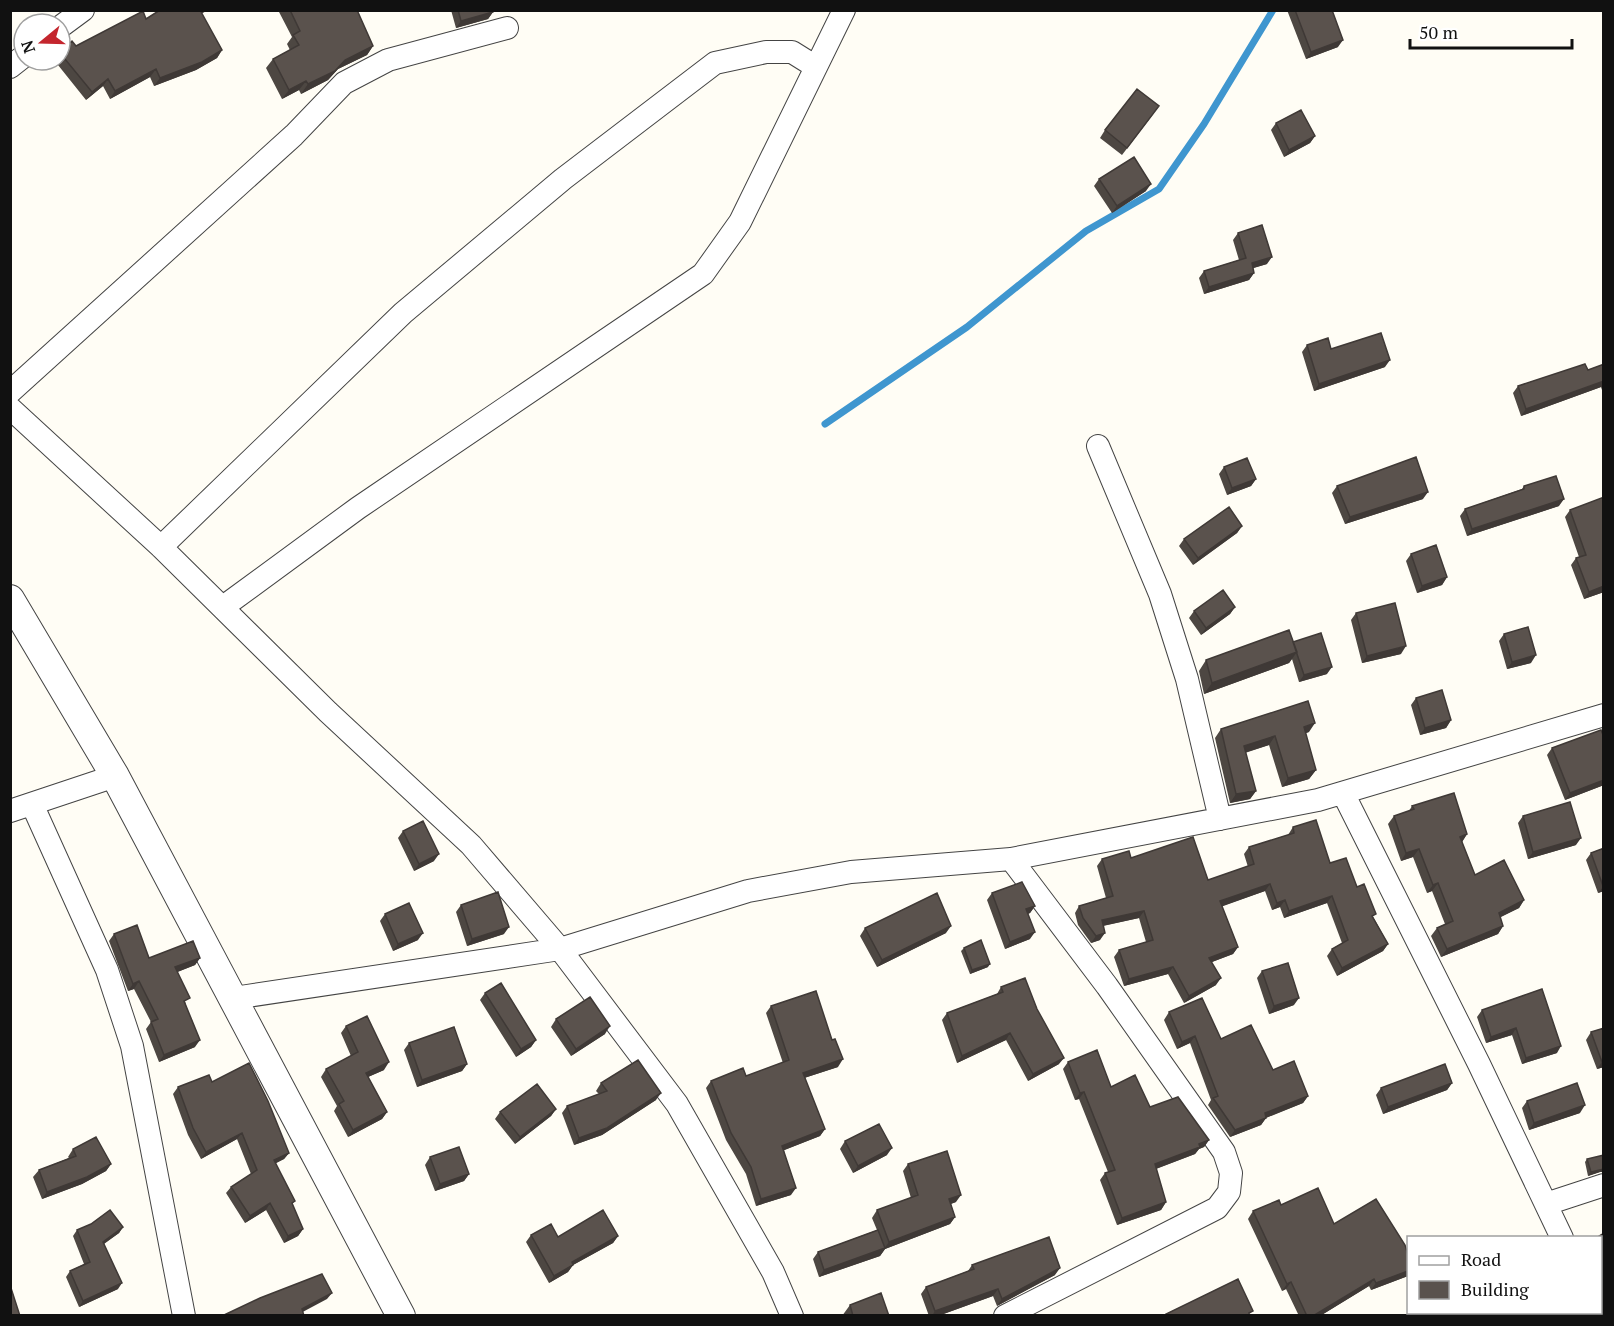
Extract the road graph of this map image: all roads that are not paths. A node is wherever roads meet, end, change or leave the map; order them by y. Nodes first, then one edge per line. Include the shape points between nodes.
1 (844, 10) edge
2 (507, 28) dead end
3 (816, 68) junction
4 (10, 392) edge
5 (10, 408) edge
6 (1098, 446) dead end
7 (161, 547) junction
8 (10, 599) edge
9 (223, 607) junction
10 (1604, 715) edge
11 (115, 776) junction
12 (1343, 793) junction
13 (32, 804) junction
14 (10, 811) edge
15 (1220, 819) junction
16 (1011, 860) junction
17 (560, 949) junction
18 (234, 998) junction
19 (1604, 1185) edge
20 (1546, 1204) junction
21 (1561, 1236) edge
22 (1019, 1312) edge
23 (184, 1316) edge
24 (401, 1316) edge
25 (792, 1316) edge

1 - 3 street
2 - 4 street via 388,60 344,83 294,135
3 - 7 street via 792,52 765,52 715,63 563,179 403,313
3 - 9 street via 740,222 703,274 358,508
5 - 7 street
6 - 15 street via 1160,594 1187,679
7 - 9 street
8 - 11 street
9 - 17 street via 328,712 471,845
10 - 12 street
11 - 13 street
11 - 18 street
12 - 15 street
12 - 20 street
13 - 14 street
13 - 23 street via 107,970 132,1046
15 - 16 street
16 - 17 street via 851,872 748,891
16 - 22 street via 1183,1093 1224,1152 1231,1173 1229,1192 1217,1208
17 - 18 street
17 - 25 street via 678,1104 773,1272
18 - 24 street
19 - 20 street
20 - 21 street

